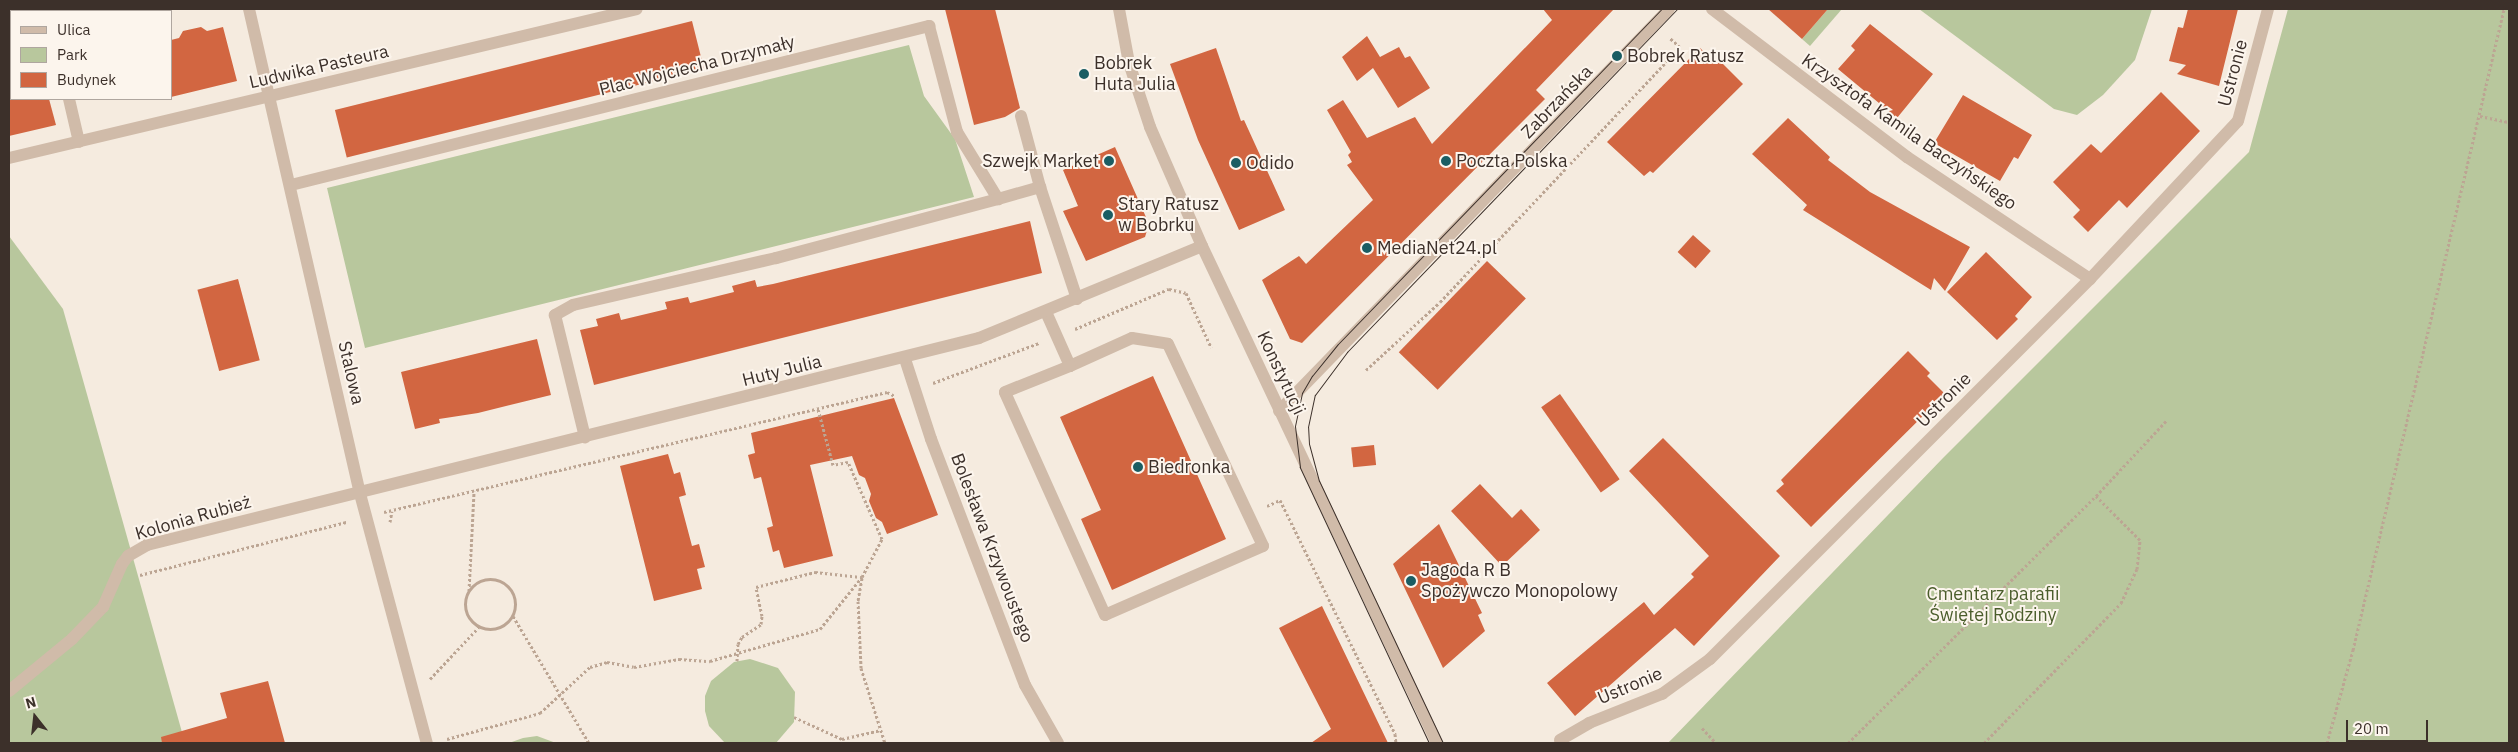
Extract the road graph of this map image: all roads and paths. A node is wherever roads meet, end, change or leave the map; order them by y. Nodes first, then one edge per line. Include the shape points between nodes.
1 (249, 9) edge
2 (637, 9) edge
3 (1119, 9) edge
4 (1669, 9) edge
5 (1712, 9) edge
6 (2268, 9) edge
7 (2504, 9) edge
8 (1667, 35) dead end
9 (271, 97) junction
10 (69, 100) edge
11 (1021, 116) dead end
12 (2480, 116) junction
13 (2509, 122) edge
14 (79, 142) junction
15 (9, 158) edge
16 (291, 185) junction
17 (1040, 187) junction
18 (998, 199) junction
19 (1202, 246) junction
20 (2090, 279) junction
21 (1077, 299) junction
22 (1046, 312) junction
23 (1058, 337) junction
24 (1212, 347) dead end
25 (905, 359) junction
26 (1070, 366) junction
27 (1366, 370) dead end
28 (929, 384) dead end
29 (898, 397) dead end
30 (818, 409) junction
31 (1280, 411) junction
32 (2166, 421) dead end
33 (585, 437) junction
34 (359, 490) junction
35 (474, 491) junction
36 (2096, 496) junction
37 (1280, 500) dead end
38 (392, 510) dead end
39 (339, 523) dead end
40 (122, 564) junction
41 (862, 577) junction
42 (468, 592) junction
43 (513, 616) junction
44 (479, 627) junction
45 (736, 655) junction
46 (737, 661) dead end
47 (426, 681) dead end
48 (9, 691) edge
49 (560, 695) junction
50 (794, 718) dead end
51 (1702, 728) dead end
52 (880, 730) junction
53 (1560, 740) dead end
54 (440, 741) dead end
55 (427, 743) edge
56 (589, 743) edge
57 (885, 743) edge
58 (1058, 743) edge
59 (1396, 743) edge
60 (1437, 743) edge
61 (1716, 743) edge
62 (1848, 743) edge
63 (1984, 743) edge
64 (2327, 743) edge

1 - 9 street, Stalowa
2 - 9 street, Ludwika Pasteura
3 - 19 street, Konstytucji via 1128,63 1150,127
4 - 31 street, Zabrzańska
5 - 20 street, Krzysztofa Kamila Baczyńskiego via 1907,157
6 - 20 street, Ustronie via 2238,121
7 - 12 path
8 - 27 path via 1680,47 1440,302
9 - 14 street, Ludwika Pasteura
9 - 16 street, Stalowa
10 - 14 street
11 - 17 street
12 - 13 path
12 - 64 path via 2355,640
14 - 15 street, Ludwika Pasteura
16 - 18 street, Plac Wojciecha Drzymały via 929,26 957,132
16 - 34 street, Stalowa
17 - 18 street
17 - 21 street
18 - 33 street via 776,258 573,305 555,315
19 - 21 street, Huty Julia
19 - 31 street, Konstytucji
20 - 53 street, Ustronie via 1710,659 1662,694 1590,723
21 - 22 street, Huty Julia
22 - 23 street
22 - 25 street, Huty Julia via 979,338
23 - 24 path via 1169,289 1186,293
23 - 26 street
23 - 28 path
25 - 33 street, Huty Julia
25 - 58 street, Bolesława Krzywoustego via 931,439 1025,685
26 - 26 street via 1132,338 1168,344 1263,546 1105,615 1005,392
29 - 30 path via 887,392
30 - 35 path
30 - 41 path via 833,465 848,462 882,540
31 - 60 street, Konstytucji
32 - 36 path
33 - 34 street, Huty Julia
34 - 40 street, Kolonia Rubież via 147,545 128,556
34 - 55 street, Stalowa
35 - 38 path
35 - 42 path
36 - 62 path
36 - 63 path via 2140,540 2137,569 2121,603
37 - 59 path via 1396,734
39 - 40 path via 134,576
40 - 48 street, Kolonia Rubież via 103,607 72,639
41 - 45 path via 820,629
41 - 45 path via 815,572 756,587 761,624 742,637
41 - 52 path via 858,602 861,668
42 - 43 path via 483,580 502,582 515,597
42 - 44 path via 466,612
43 - 44 path via 498,628
43 - 49 path
44 - 47 path via 432,679
45 - 46 path
45 - 49 path via 696,662 669,660 634,667 607,662 590,667
49 - 54 path via 540,713
49 - 56 path
50 - 52 path via 842,739
51 - 61 path
52 - 57 path

